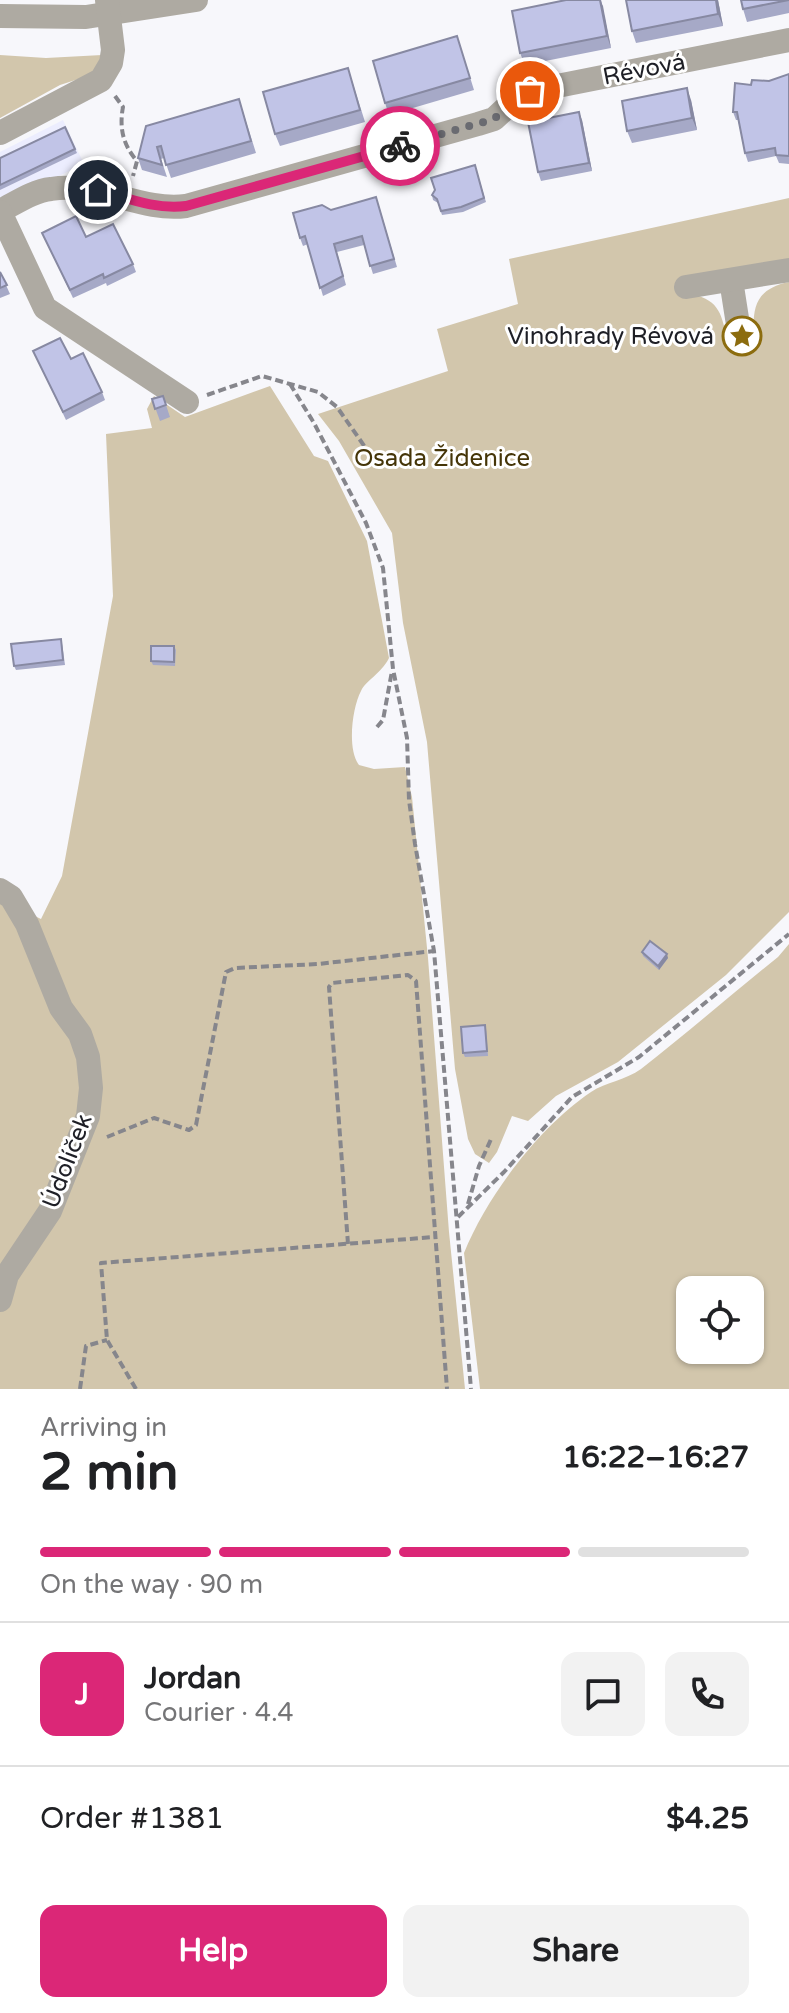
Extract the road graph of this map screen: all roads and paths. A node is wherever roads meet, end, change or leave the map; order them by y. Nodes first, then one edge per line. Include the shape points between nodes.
1 (196, 0) edge
2 (108, 7) edge
3 (0, 16) edge
4 (789, 40) edge
5 (102, 78) junction
6 (0, 133) edge
7 (128, 198) junction
8 (0, 212) edge
9 (789, 270) edge
10 (731, 280) junction
11 (686, 287) dead end
12 (739, 331) dead end
13 (290, 384) junction
14 (187, 402) joint
15 (365, 447) dead end
16 (393, 669) junction
17 (377, 727) dead end
18 (0, 890) edge
19 (789, 934) edge
20 (434, 951) junction
21 (492, 1137) dead end
22 (74, 1150) junction
23 (467, 1207) junction
24 (457, 1218) junction
25 (434, 1237) junction
26 (348, 1244) junction
27 (0, 1300) edge
28 (107, 1340) junction
29 (80, 1389) edge
30 (136, 1389) edge
31 (447, 1389) edge
32 (471, 1389) edge

1 - 2 street
2 - 3 street via 64,18
2 - 5 street via 113,50
4 - 7 street, Révová via 522,93 494,119 186,206 170,208
5 - 6 street
5 - 7 path via 123,107 124,140 137,161
7 - 8 street, Révová via 76,187 49,189
8 - 14 street, Révová via 45,308
9 - 10 street
10 - 11 street
10 - 12 street
13 - 14 path via 262,376
13 - 15 path via 318,392 337,407
13 - 16 path via 376,544
16 - 17 path
16 - 20 path
18 - 22 street, Údolíček via 11,897 27,924 61,1008 80,1034 88,1057 88,1116
19 - 23 path via 639,1057 572,1097
20 - 22 path via 226,972 196,1125 189,1130 154,1118
20 - 24 path
21 - 23 path
22 - 27 street, Údolíček via 50,1211 7,1275
23 - 24 path
24 - 32 path
25 - 26 path
25 - 26 path via 416,981 408,975 329,987
25 - 31 path
26 - 28 path via 101,1263
28 - 29 path via 86,1346
28 - 30 path

